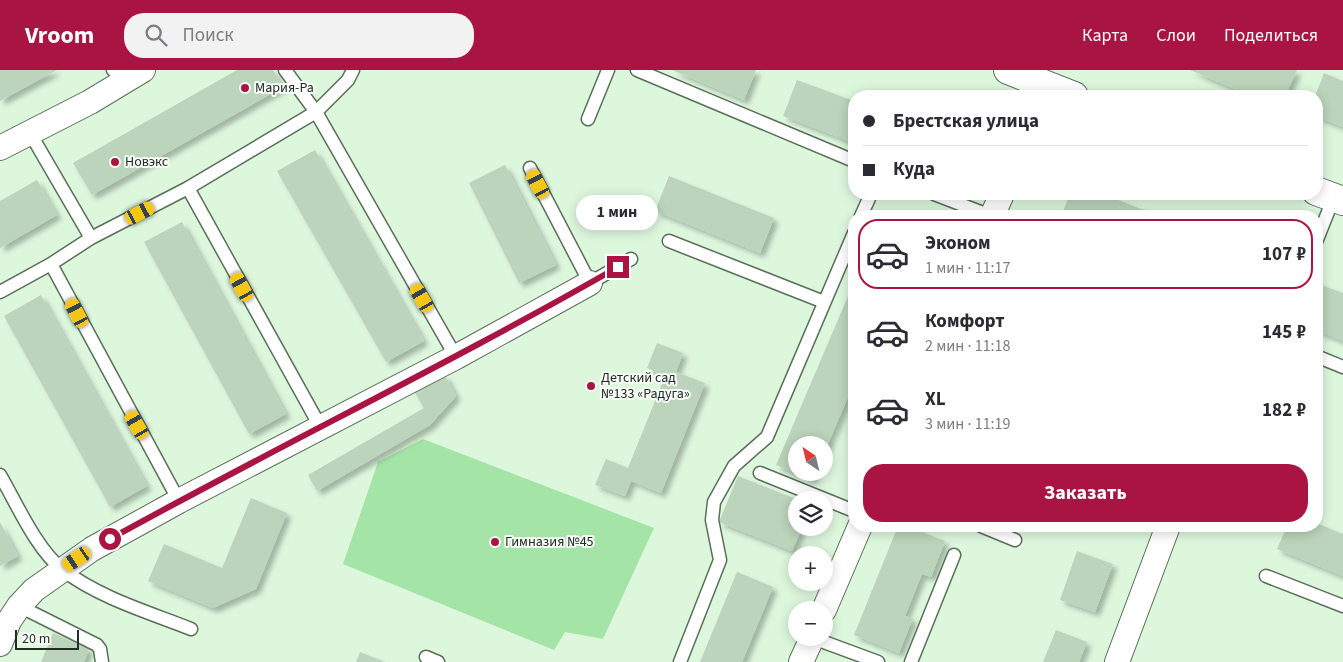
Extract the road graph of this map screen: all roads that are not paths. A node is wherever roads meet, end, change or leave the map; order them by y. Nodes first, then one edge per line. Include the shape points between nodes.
1 (143, 70) edge
2 (285, 70) edge
3 (353, 70) edge
4 (608, 70) edge
5 (637, 70) edge
6 (1008, 70) edge
7 (116, 71) edge
8 (1047, 84) edge
9 (1060, 90) edge
10 (90, 102) junction
11 (316, 112) junction
12 (588, 119) dead end
13 (30, 133) junction
14 (0, 148) edge
15 (848, 158) edge
16 (530, 168) dead end
17 (188, 188) junction
18 (1331, 196) edge
19 (950, 200) edge
20 (976, 210) edge
21 (1323, 221) edge
22 (91, 238) junction
23 (669, 241) dead end
24 (848, 247) edge
25 (631, 259) dead end
26 (51, 264) junction
27 (590, 283) junction
28 (0, 292) edge
29 (824, 302) junction
30 (456, 357) junction
31 (1323, 359) edge
32 (1343, 367) edge
33 (321, 428) junction
34 (760, 473) dead end
35 (0, 475) edge
36 (179, 501) junction
37 (848, 509) edge
38 (857, 532) edge
39 (996, 532) edge
40 (1166, 532) edge
41 (1015, 540) dead end
42 (954, 555) dead end
43 (62, 569) junction
44 (1266, 576) dead end
45 (828, 601) edge
46 (19, 606) junction
47 (1343, 606) edge
48 (190, 629) dead end
49 (0, 644) edge
50 (808, 646) edge
51 (833, 646) edge
52 (426, 657) dead end
53 (102, 662) edge
54 (438, 662) edge
55 (680, 662) edge
56 (801, 662) edge
57 (878, 662) edge
58 (911, 662) edge
59 (1117, 662) edge

1 - 10 street
2 - 11 lane
3 - 11 lane via 348,80
4 - 12 lane
5 - 15 lane
6 - 8 main road
7 - 10 street
8 - 9 main road
10 - 13 street
11 - 17 lane
11 - 30 lane
13 - 14 street
13 - 22 lane
16 - 27 lane
17 - 22 lane
17 - 33 lane
18 - 21 lane
19 - 20 lane
22 - 26 lane
23 - 29 lane
24 - 29 lane
25 - 27 lane
26 - 28 lane
26 - 36 lane
27 - 30 street
29 - 55 lane via 768,437 734,466 714,502 712,520 720,560
30 - 33 street
31 - 32 lane
33 - 36 street
34 - 37 lane
35 - 43 lane via 40,544
36 - 43 street
38 - 45 street
39 - 41 lane
40 - 59 street
42 - 58 lane
43 - 46 street
43 - 48 lane via 98,590
44 - 47 lane
46 - 49 street via 9,620
46 - 53 lane via 97,644
50 - 56 street
51 - 57 lane
52 - 54 lane

